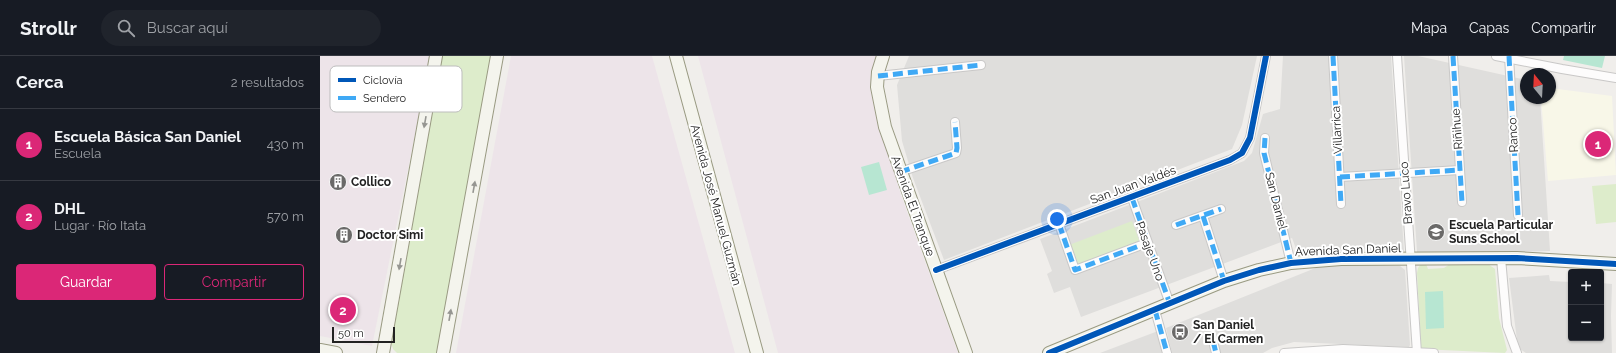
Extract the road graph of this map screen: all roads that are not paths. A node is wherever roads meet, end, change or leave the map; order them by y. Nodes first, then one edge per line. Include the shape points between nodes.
1 (436, 56) edge
2 (497, 56) edge
3 (676, 56) edge
4 (883, 56) edge
5 (1266, 56) edge
6 (1333, 56) edge
7 (1397, 56) edge
8 (1453, 56) edge
9 (1496, 56) edge
10 (1509, 58) edge
11 (981, 65) dead end
12 (434, 66) edge
13 (878, 76) junction
14 (1616, 78) edge
15 (426, 112) edge
16 (955, 122) dead end
17 (1265, 138) dead end
18 (1460, 170) junction
19 (900, 172) junction
20 (1405, 173) junction
21 (1340, 177) junction
22 (1132, 198) junction
23 (1462, 202) dead end
24 (1341, 204) dead end
25 (1221, 209) dead end
26 (1518, 215) dead end
27 (1203, 216) junction
28 (1058, 224) junction
29 (1176, 226) dead end
30 (1147, 243) junction
31 (1501, 258) junction
32 (1411, 259) junction
33 (1291, 263) junction
34 (1616, 264) edge
35 (936, 270) junction
36 (1224, 281) junction
37 (1170, 304) junction
38 (1155, 310) junction
39 (1213, 341) dead end
40 (320, 350) edge
41 (1343, 351) edge
42 (336, 353) edge
43 (383, 353) edge
44 (444, 353) edge
45 (757, 353) edge
46 (966, 353) edge
47 (1049, 353) edge
48 (1166, 353) edge
49 (1216, 353) edge
50 (1284, 353) edge
51 (1417, 353) edge
52 (1434, 353) edge
53 (1517, 353) edge

1 -> 12 street
44 -> 2 street
3 - 45 street, Avenida José Manuel Guzmán
4 - 13 street, Avenida El Tranque
5 - 22 street, San Juan Valdés via 1250,138 1242,153
6 - 21 street, Villarrica
7 - 20 street, Bravo Luco
8 - 18 street, Riñihue
9 - 10 street
10 - 14 street
10 - 26 street, Ranco
11 - 13 street
13 - 19 street, Avenida El Tranque via 882,114
15 -> 43 street
16 - 19 street via 956,153
17 - 33 street, San Daniel via 1264,153
18 - 20 street
18 - 23 street, Riñihue
19 - 35 street, Avenida El Tranque
20 - 21 street
20 - 32 street, Bravo Luco
21 - 24 street, Villarrica
22 - 28 street, San Juan Valdés
22 - 30 street, Pasaje Uno
25 - 27 street
27 - 29 street
27 - 36 street
28 - 30 street via 1075,270
28 - 35 street, San Juan Valdés
30 - 37 street, Pasaje Uno
31 - 32 street, Avenida San Daniel
31 - 34 street, Avenida San Daniel
31 - 53 street via 1507,326
32 - 33 street, Avenida San Daniel via 1341,259
32 - 51 street, Bravo Luco
33 - 36 street, Avenida San Daniel
35 - 46 street, Avenida El Tranque
36 - 37 street, Avenida San Daniel
37 - 38 street, Avenida San Daniel
38 - 47 street, Avenida San Daniel
38 - 48 street
39 - 49 street
40 - 42 street
41 - 50 street
41 - 51 street
51 - 52 street

